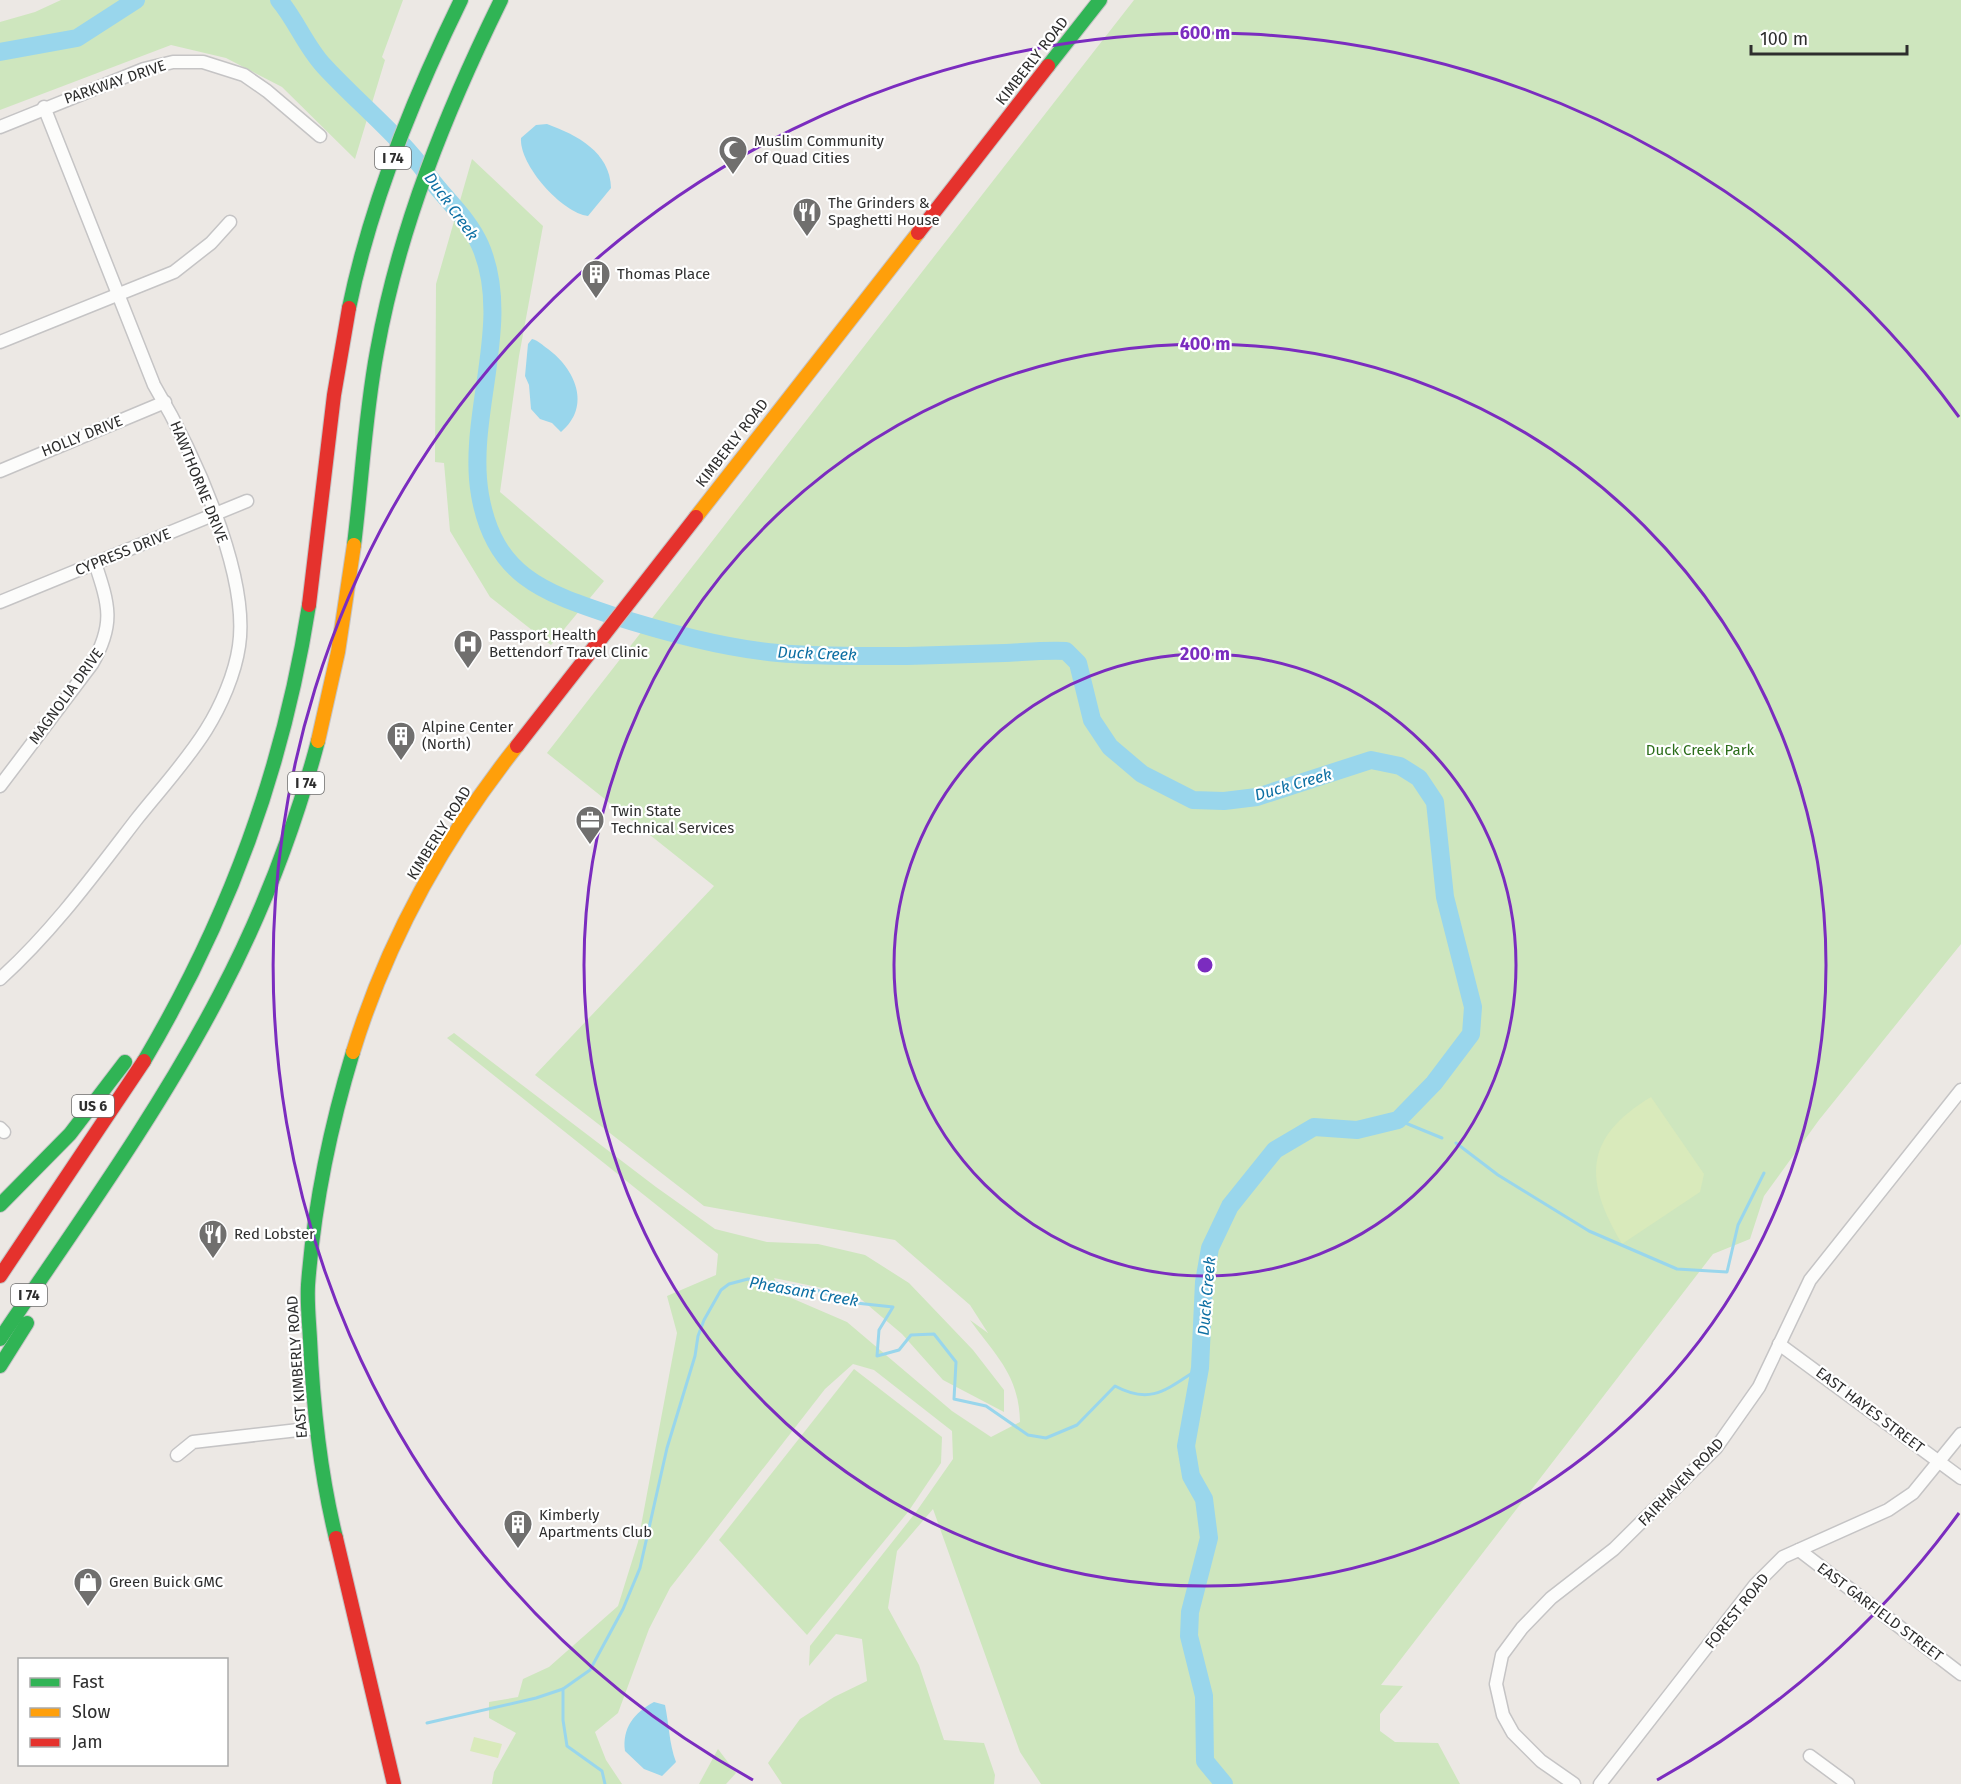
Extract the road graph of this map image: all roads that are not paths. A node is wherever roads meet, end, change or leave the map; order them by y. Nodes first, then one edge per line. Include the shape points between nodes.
1 (461, 0) edge
2 (501, 0) edge
3 (1100, 0) edge
4 (44, 107) junction
5 (0, 127) edge
6 (320, 136) dead end
7 (230, 222) dead end
8 (117, 292) junction
9 (0, 342) edge
10 (165, 402) junction
11 (0, 471) edge
12 (247, 501) dead end
13 (215, 514) junction
14 (95, 563) junction
15 (0, 602) edge
16 (0, 786) edge
17 (406, 918) joint
18 (0, 979) edge
19 (177, 1000) junction
20 (1961, 1090) edge
21 (0, 1205) edge
22 (58, 1252) junction
23 (0, 1276) edge
24 (0, 1339) edge
25 (1779, 1344) junction
26 (0, 1366) edge
27 (316, 1428) junction
28 (1961, 1434) edge
29 (177, 1455) dead end
30 (1939, 1462) junction
31 (1961, 1478) edge
32 (1799, 1550) junction
33 (1961, 1674) edge
34 (1810, 1756) dead end
35 (394, 1784) edge
36 (1574, 1784) edge
37 (1600, 1784) edge
38 (1848, 1784) edge

1 - 19 main road, I 74 via 419,88 369,229 331,415 308,624 273,772 207,944
2 - 22 main road, I 74 via 446,117 398,260 377,348 339,642 310,771 292,826 253,926 220,995 150,1113
3 - 17 main road, KIMBERLY ROAD via 590,650 465,817
4 - 5 street, PARKWAY DRIVE
4 - 6 street, PARKWAY DRIVE via 144,69 173,62 203,62 244,75
4 - 8 street, HAWTHORNE DRIVE
7 - 8 street via 211,243 174,272
8 - 9 street
8 - 10 street, HAWTHORNE DRIVE via 154,385
10 - 11 street, HOLLY DRIVE
10 - 13 street, HAWTHORNE DRIVE
12 - 13 street, CYPRESS DRIVE
13 - 14 street, CYPRESS DRIVE
13 - 18 street, HAWTHORNE DRIVE via 238,592 239,645 226,690 206,730 60,918
14 - 15 street, CYPRESS DRIVE
14 - 16 street, MAGNOLIA DRIVE via 110,620 104,644
17 - 27 main road, EAST KIMBERLY ROAD via 390,950 348,1066 321,1179 308,1287
19 - 21 main road, US 6 via 152,1024 70,1134
19 - 23 main road, I 74 via 139,1067
20 - 25 street, FAIRHAVEN ROAD via 1810,1280
22 - 24 main road, I 74
22 - 26 main road via 54,1279
25 - 30 street, EAST HAYES STREET
25 - 36 street, FAIRHAVEN ROAD via 1759,1387 1716,1448 1614,1549 1551,1598 1502,1655 1496,1684 1503,1715 1513,1733 1541,1761
27 - 29 street via 193,1442
27 - 35 main road, EAST KIMBERLY ROAD via 332,1522
28 - 30 street, FOREST ROAD
30 - 31 street, EAST HAYES STREET
30 - 32 street, FOREST ROAD via 1913,1493 1888,1510
32 - 33 street, EAST GARFIELD STREET
32 - 37 street, FOREST ROAD via 1783,1557 1755,1584
34 - 38 street

